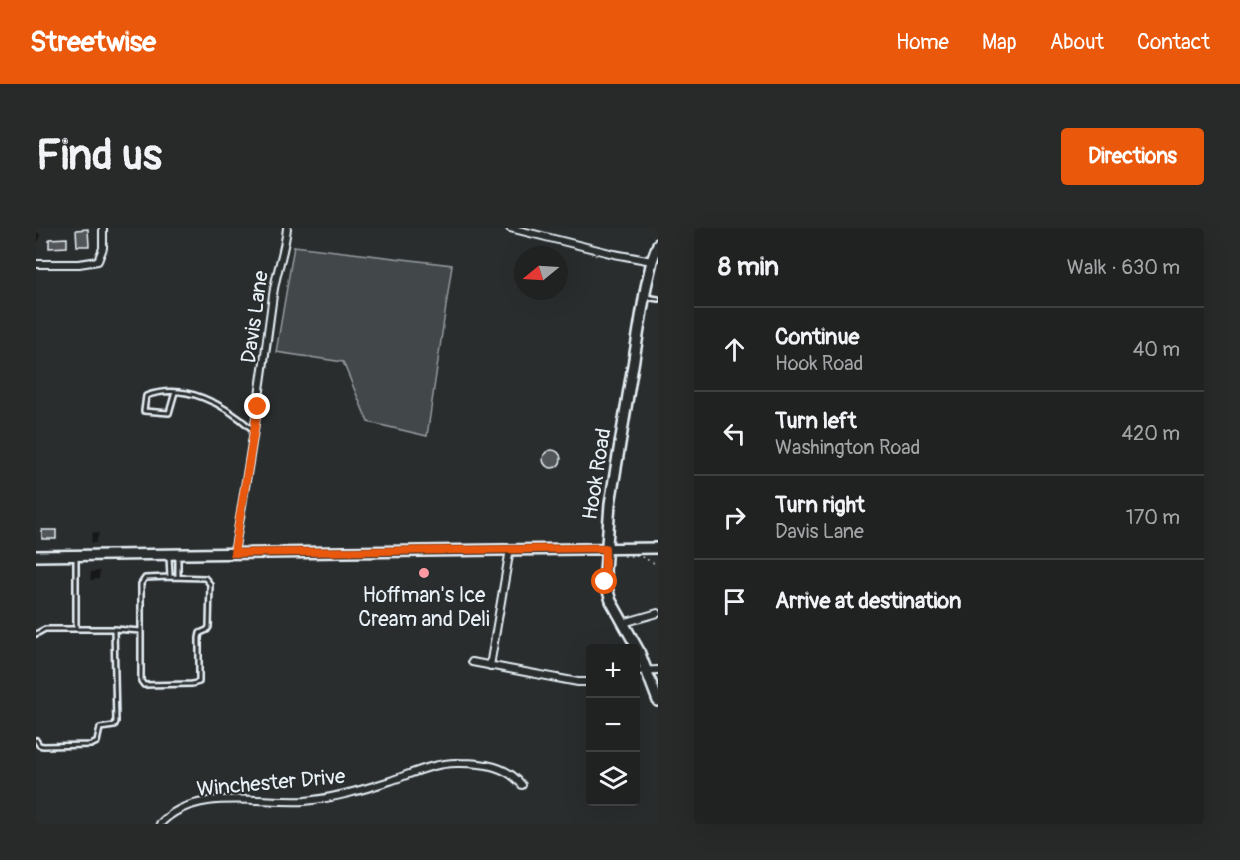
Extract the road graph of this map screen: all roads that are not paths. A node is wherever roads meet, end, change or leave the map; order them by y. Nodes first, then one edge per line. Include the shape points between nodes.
1 (103, 228) edge
2 (287, 228) edge
3 (510, 228) edge
4 (658, 244) edge
5 (651, 261) junction
6 (36, 264) edge
7 (644, 297) junction
8 (658, 299) edge
9 (175, 392) junction
10 (254, 431) junction
11 (605, 548) junction
12 (658, 548) edge
13 (510, 549) junction
14 (234, 553) junction
15 (174, 554) junction
16 (76, 555) junction
17 (36, 556) edge
18 (170, 577) junction
19 (178, 577) junction
20 (658, 613) edge
21 (623, 623) junction
22 (76, 629) junction
23 (114, 629) junction
24 (141, 631) junction
25 (36, 634) edge
26 (472, 662) dead end
27 (490, 666) junction
28 (647, 669) junction
29 (640, 670) edge
30 (658, 670) edge
31 (586, 682) edge
32 (658, 701) edge
33 (36, 740) edge
34 (522, 785) dead end
35 (160, 824) edge

1 - 6 street via 101,257 95,262
2 - 10 street, Davis Lane
3 - 5 street
4 - 5 main road, Hook Road
5 - 7 main road, Hook Road
7 - 8 lane
7 - 11 main road, Hook Road
9 - 9 lane via 146,396 144,411 169,413
9 - 10 lane via 212,401
10 - 14 street, Davis Lane
11 - 12 main road
11 - 13 main road
11 - 21 main road, Hook Road via 607,588
13 - 14 main road
13 - 27 street
14 - 15 main road
15 - 16 main road
15 - 18 lane
15 - 19 lane
16 - 17 main road
16 - 22 lane
18 - 19 lane
18 - 24 lane via 145,578 141,584
19 - 24 lane via 205,578 210,584 209,627 199,638 199,682 144,685
20 - 21 street
21 - 28 main road, Hook Road
22 - 23 lane
22 - 25 lane via 45,629
23 - 24 lane
23 - 33 lane via 114,726 100,728 97,742 92,745 43,746
26 - 27 street
27 - 31 street
28 - 29 street
28 - 30 street
28 - 32 main road, Hook Road
34 - 35 street, Winchester Drive via 511,774 493,766 450,763 341,797 291,801 234,799 201,804 176,812

